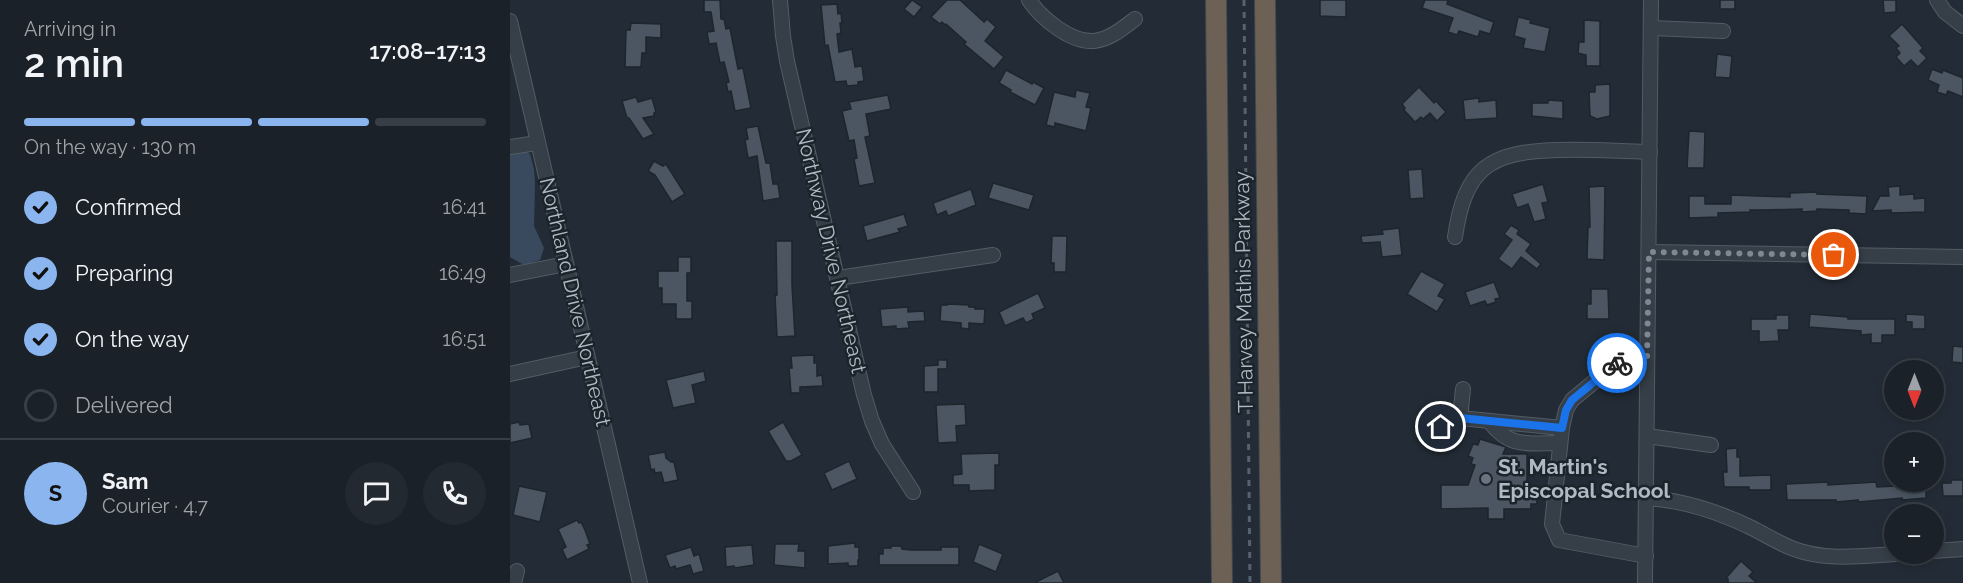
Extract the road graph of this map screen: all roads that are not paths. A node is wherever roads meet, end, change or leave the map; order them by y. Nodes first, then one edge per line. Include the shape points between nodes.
1 (780, 0) edge
2 (1029, 0) edge
3 (1216, 0) edge
4 (1265, 0) edge
5 (1652, 0) edge
6 (1937, 0) edge
7 (1135, 19) dead end
8 (510, 21) edge
9 (1963, 26) edge
10 (1651, 28) junction
11 (1723, 31) dead end
12 (537, 143) junction
13 (510, 147) edge
14 (1650, 152) junction
15 (1455, 237) dead end
16 (1649, 252) junction
17 (993, 255) dead end
18 (1963, 257) edge
19 (566, 264) junction
20 (510, 275) edge
21 (838, 278) junction
22 (587, 357) junction
23 (1647, 358) junction
24 (510, 374) edge
25 (1463, 389) dead end
26 (1460, 418) junction
27 (1490, 421) junction
28 (1441, 427) dead end
29 (1562, 428) junction
30 (1647, 436) junction
31 (1560, 443) junction
32 (1711, 445) dead end
33 (913, 492) dead end
34 (1646, 498) junction
35 (1963, 549) edge
36 (1944, 550) edge
37 (1884, 555) edge
38 (1646, 556) junction
39 (640, 583) edge
40 (1222, 583) edge
41 (1271, 583) edge
42 (1645, 583) edge

1 - 21 street, Northway Drive Northeast via 787,61
2 - 7 street via 1059,30 1092,41 1114,35
3 - 40 highway, T Harvey Mathis Parkway
4 - 41 highway, T Harvey Mathis Parkway
5 - 10 street
6 - 9 street
8 - 12 street, Northland Drive Northeast
10 - 11 street
10 - 14 street
12 - 13 street
12 - 19 street, Northland Drive Northeast
14 - 15 street via 1527,151 1502,157 1470,185 1459,212
14 - 16 street
16 - 18 street
16 - 23 street
17 - 21 street
19 - 20 street
19 - 22 street, Northland Drive Northeast
21 - 33 street, Northway Drive Northeast via 872,421
22 - 24 street
22 - 39 street, Northland Drive Northeast
23 - 29 street via 1619,362 1572,400
23 - 30 street
25 - 26 street
26 - 27 street
26 - 28 street
27 - 29 street
27 - 31 street via 1500,435 1521,443
29 - 31 street
30 - 32 street
30 - 34 street
31 - 38 street via 1551,524 1559,540
34 - 37 street via 1708,509 1794,549 1814,554
34 - 38 street
35 - 36 street
38 - 42 street

